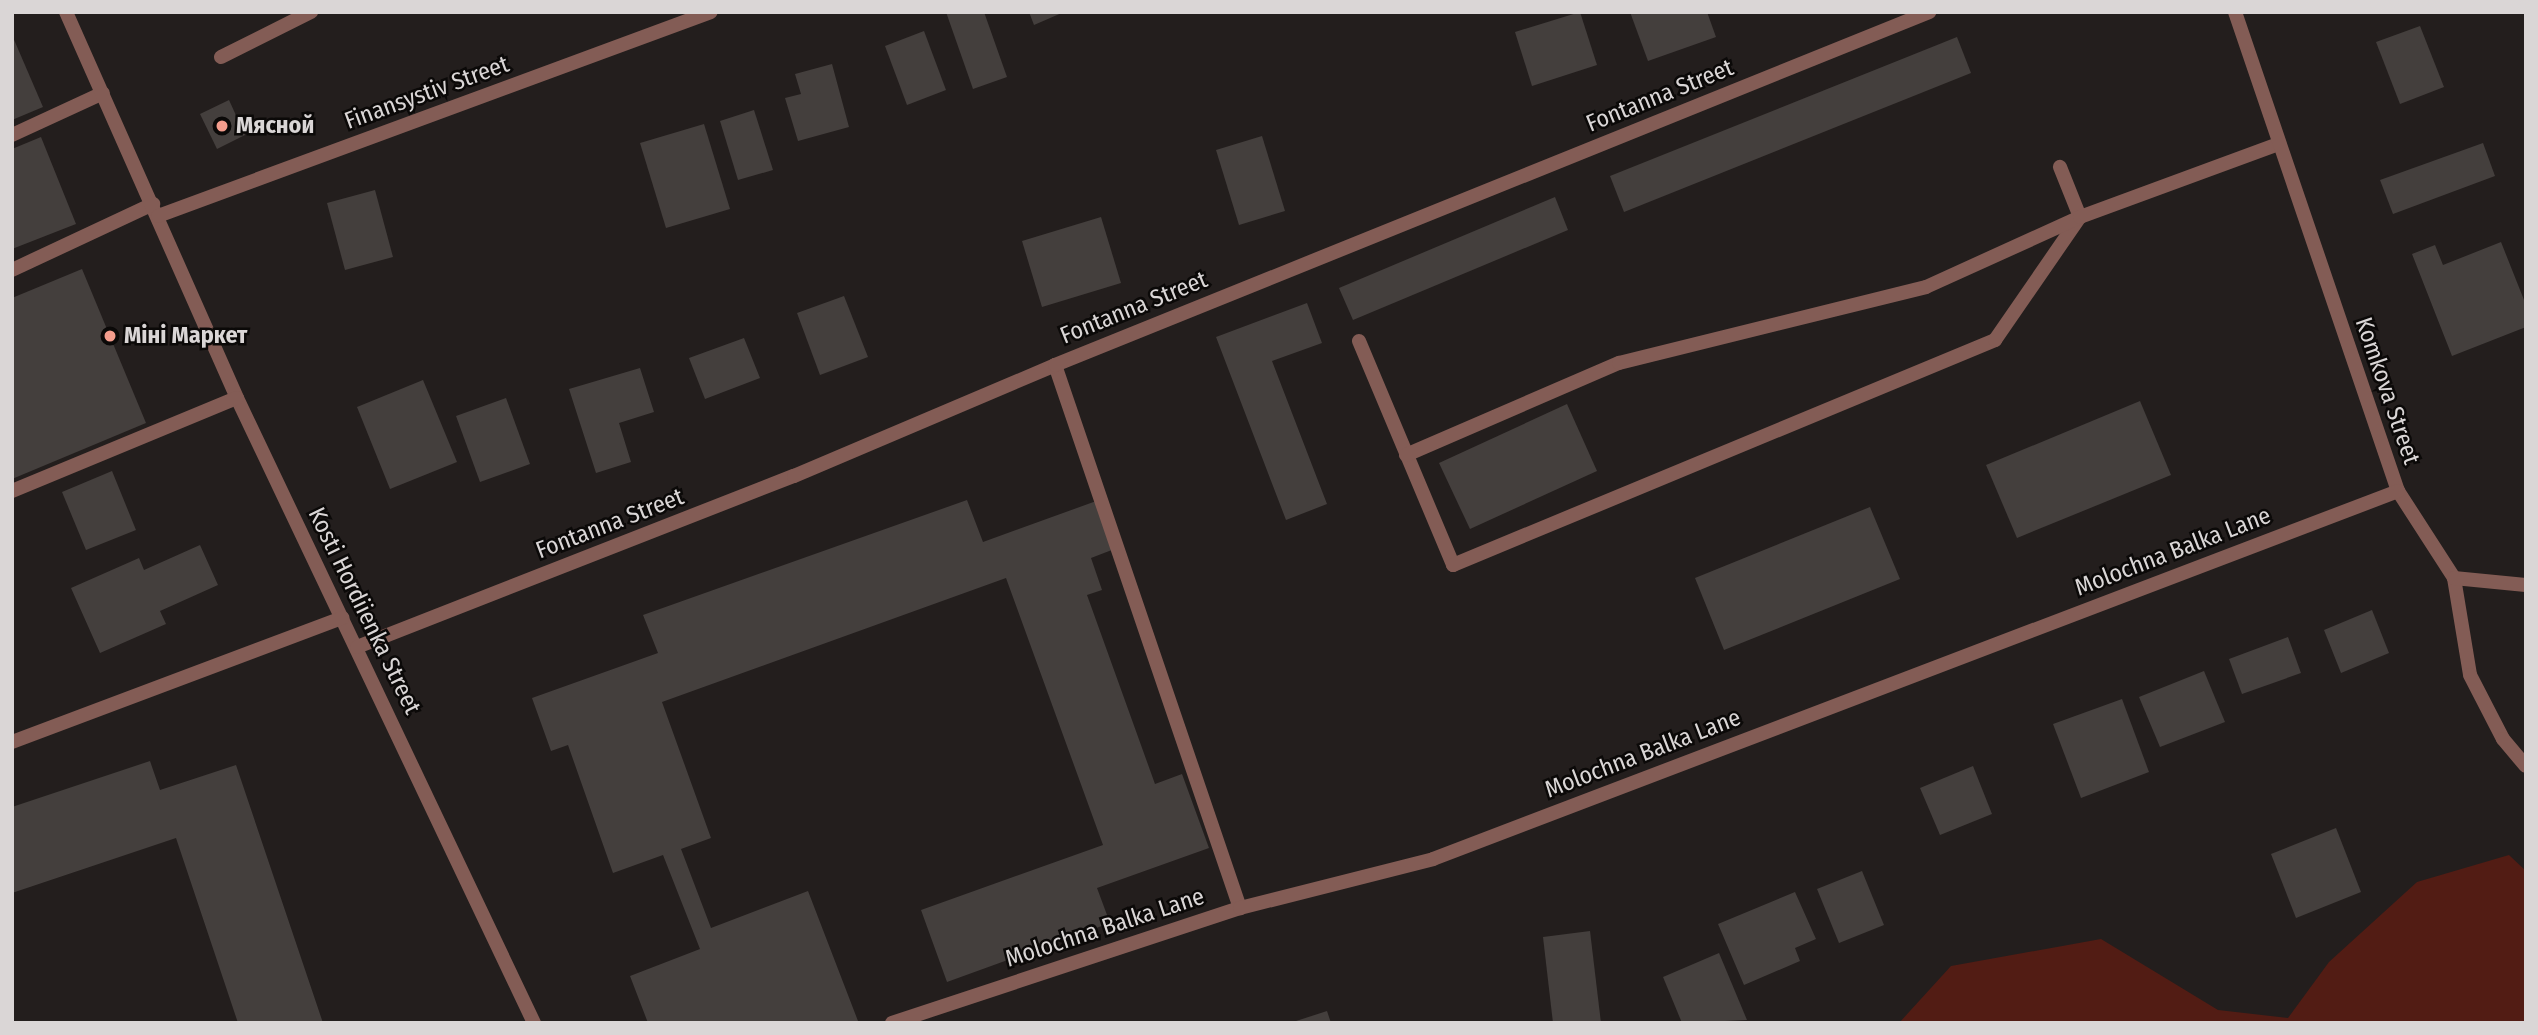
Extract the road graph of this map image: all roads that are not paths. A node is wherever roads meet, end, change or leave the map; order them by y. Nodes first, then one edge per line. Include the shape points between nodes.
1 (66, 12) edge
2 (311, 12) edge
3 (711, 12) edge
4 (1928, 12) edge
5 (2235, 12) edge
6 (221, 57) dead end
7 (103, 93) junction
8 (12, 135) edge
9 (2278, 144) junction
10 (2060, 167) dead end
11 (155, 210) junction
12 (2080, 217) junction
13 (12, 270) edge
14 (1359, 341) dead end
15 (1055, 365) junction
16 (237, 398) junction
17 (1406, 455) junction
18 (12, 491) edge
19 (2398, 491) junction
20 (2454, 578) junction
21 (2526, 584) edge
22 (342, 618) junction
23 (357, 647) junction
24 (12, 743) edge
25 (2526, 766) edge
26 (1240, 908) junction
27 (534, 1023) edge
28 (892, 1023) edge

1 - 7 street, Kosti Hordiienka Street
2 - 6 street
3 - 11 street, Finansystiv Street
4 - 15 street, Fontanna Street
5 - 9 street, Komkova Street
7 - 8 street
7 - 11 street, Kosti Hordiienka Street
9 - 12 street
9 - 19 street, Komkova Street
10 - 12 street
11 - 13 street, Finansystiv Street
11 - 16 street, Kosti Hordiienka Street
12 - 17 street via 1926,287 1619,363
12 - 17 street via 1995,340 1452,565
14 - 17 street
15 - 23 street, Fontanna Street via 794,476
15 - 26 street
16 - 18 street
16 - 22 street, Kosti Hordiienka Street
19 - 20 street, Komkova Street
19 - 26 street, Molochna Balka Lane via 1433,859
20 - 21 street
20 - 25 street, Komkova Street via 2470,675 2502,739
22 - 23 street, Kosti Hordiienka Street
22 - 24 street
23 - 27 street, Kosti Hordiienka Street
26 - 28 street, Molochna Balka Lane

